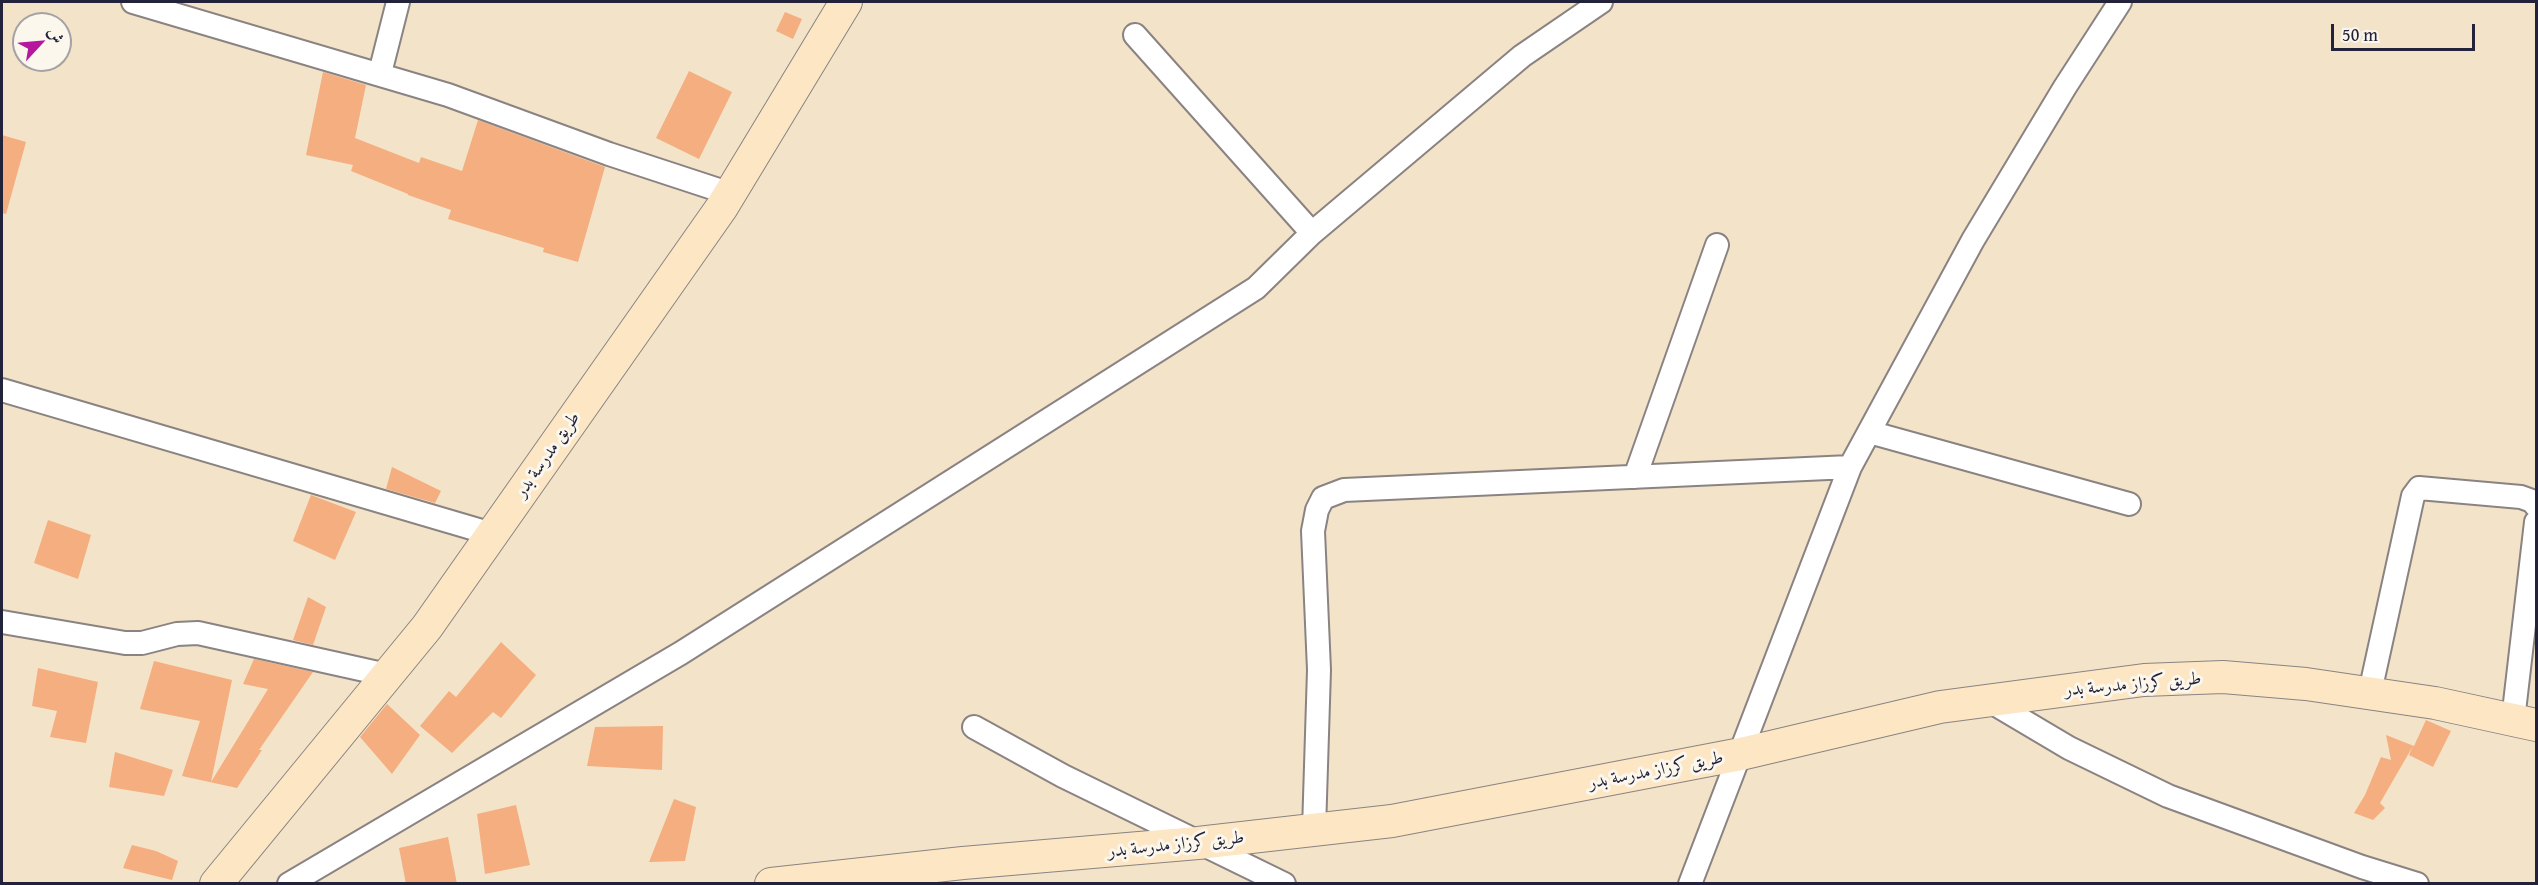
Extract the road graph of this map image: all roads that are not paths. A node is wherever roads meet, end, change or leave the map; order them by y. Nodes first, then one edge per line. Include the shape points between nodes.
1 (133, 2) edge
2 (398, 2) edge
3 (846, 2) edge
4 (1601, 2) edge
5 (2120, 2) edge
6 (1135, 35) dead end
7 (380, 73) junction
8 (731, 194) junction
9 (1312, 233) junction
10 (1717, 245) dead end
11 (2, 390) edge
12 (1869, 432) junction
13 (1850, 467) junction
14 (1635, 477) junction
15 (2129, 504) dead end
16 (2536, 506) edge
17 (2536, 522) edge
18 (492, 534) junction
19 (2, 622) edge
20 (387, 675) junction
21 (2370, 692) junction
22 (1988, 700) junction
23 (2525, 723) edge
24 (974, 727) dead end
25 (1741, 754) junction
26 (1314, 830) junction
27 (1198, 843) junction
28 (779, 883) edge
29 (216, 884) edge
30 (289, 884) edge
31 (1284, 884) edge
32 (1690, 884) edge
33 (2417, 884) edge

1 - 7 street
2 - 7 street
3 - 8 street, طريق مدرسة بدر
4 - 9 street via 1522,56
5 - 12 street via 1973,240
6 - 9 street
7 - 8 street
8 - 18 street, طريق مدرسة بدر
9 - 30 street via 1256,288 1020,439 681,652
10 - 14 street
11 - 18 street
12 - 13 street
12 - 15 street
13 - 14 street
13 - 25 street
14 - 26 street via 1344,490 1323,498 1313,531 1319,670
16 - 21 street via 2521,497 2419,488 2413,496
17 - 23 street
18 - 20 street, طريق مدرسة بدر via 427,627
19 - 20 street via 125,644 198,633
20 - 29 street, طريق مدرسة بدر
21 - 22 street, طريق كرزاز مدرسة بدر via 2223,677 2144,680
21 - 23 street, طريق كرزاز مدرسة بدر
22 - 25 street, طريق كرزاز مدرسة بدر via 1940,707
22 - 33 street via 2069,748 2168,796
24 - 27 street
25 - 26 street, طريق كرزاز مدرسة بدر via 1392,821
25 - 32 street
26 - 27 street, طريق كرزاز مدرسة بدر
27 - 28 street, طريق كرزاز مدرسة بدر
27 - 31 street

